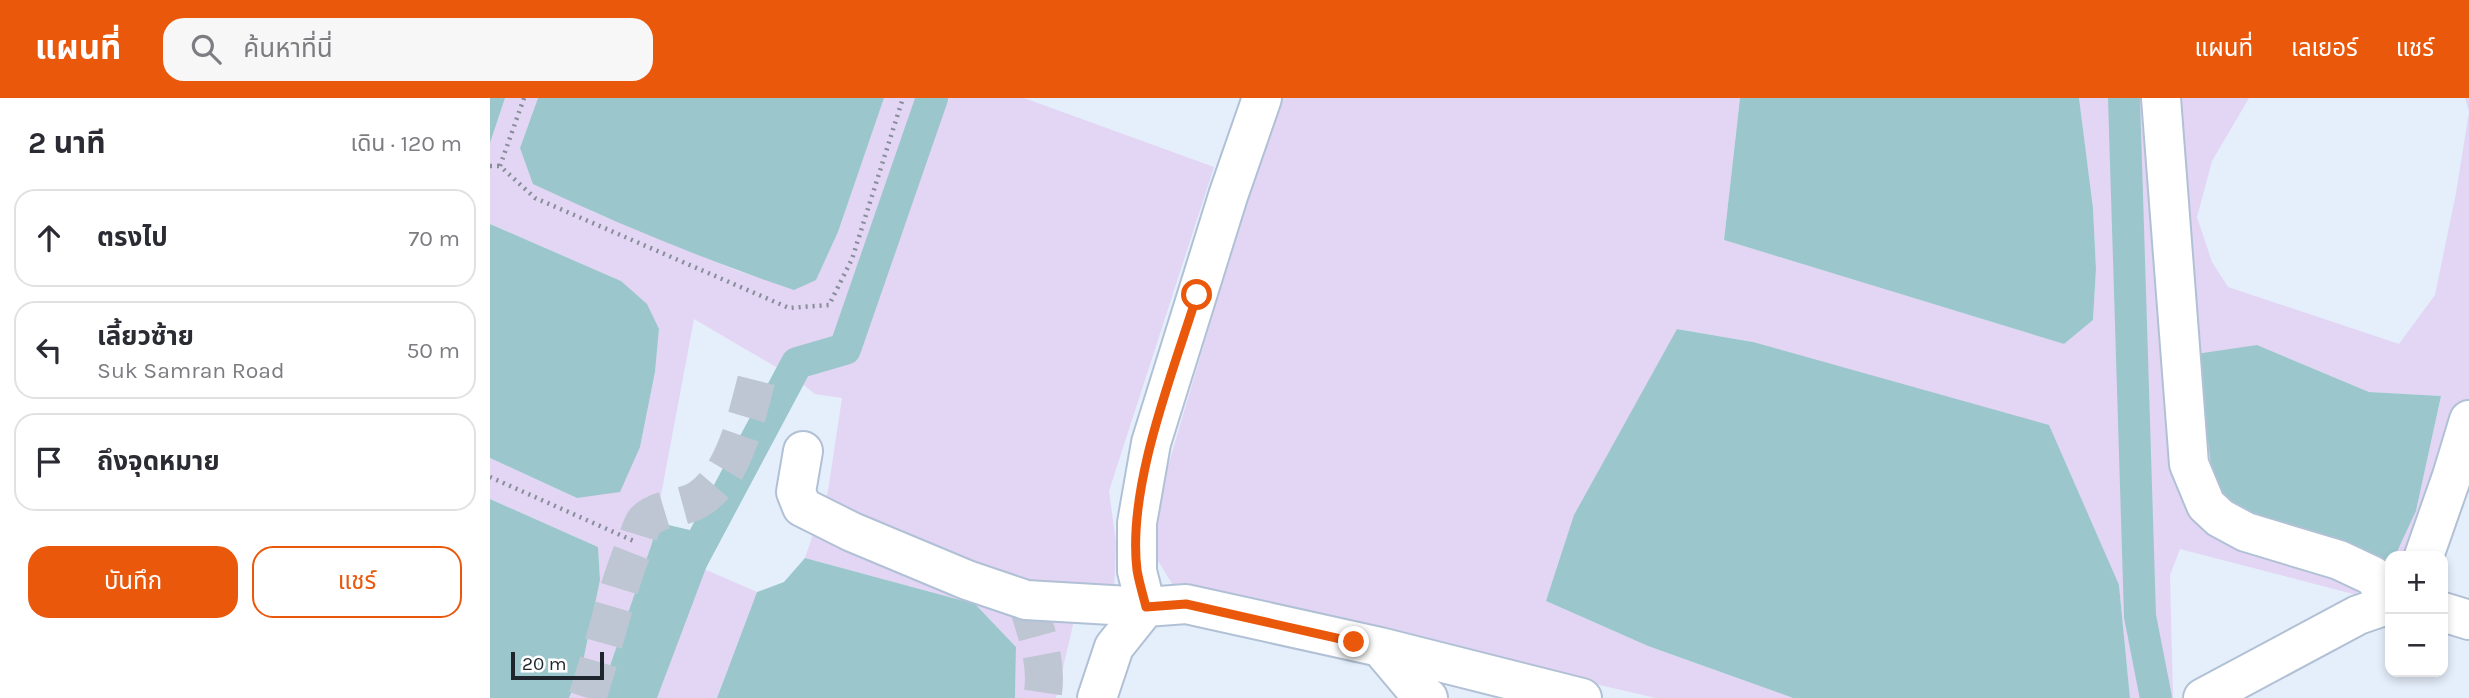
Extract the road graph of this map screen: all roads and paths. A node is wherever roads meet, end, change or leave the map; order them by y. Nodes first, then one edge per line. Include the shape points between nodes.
1 (524, 98) edge
2 (902, 98) edge
3 (1262, 98) edge
4 (2161, 98) edge
5 (490, 166) edge
6 (500, 166) junction
7 (2469, 420) edge
8 (803, 451) dead end
9 (490, 477) edge
10 (636, 542) dead end
11 (2426, 551) edge
12 (2385, 592) edge
13 (2385, 605) edge
14 (1146, 607) junction
15 (2448, 614) edge
16 (2469, 620) edge
17 (1380, 647) junction
18 (1097, 698) edge
19 (1428, 698) edge
20 (1582, 698) edge
21 (2203, 698) edge

1 - 6 path
2 - 6 path via 852,259 829,306 789,308 535,198
3 - 14 street via 1151,443 1137,523 1137,571
4 - 12 street via 2189,464 2206,505 2246,532 2339,560 2374,576
5 - 6 path
7 - 11 street
8 - 14 street via 796,492 802,507 852,532 1026,600
9 - 10 path
13 - 21 street
14 - 17 street via 1186,604
14 - 18 street via 1114,647
15 - 16 street
17 - 19 street
17 - 20 street

